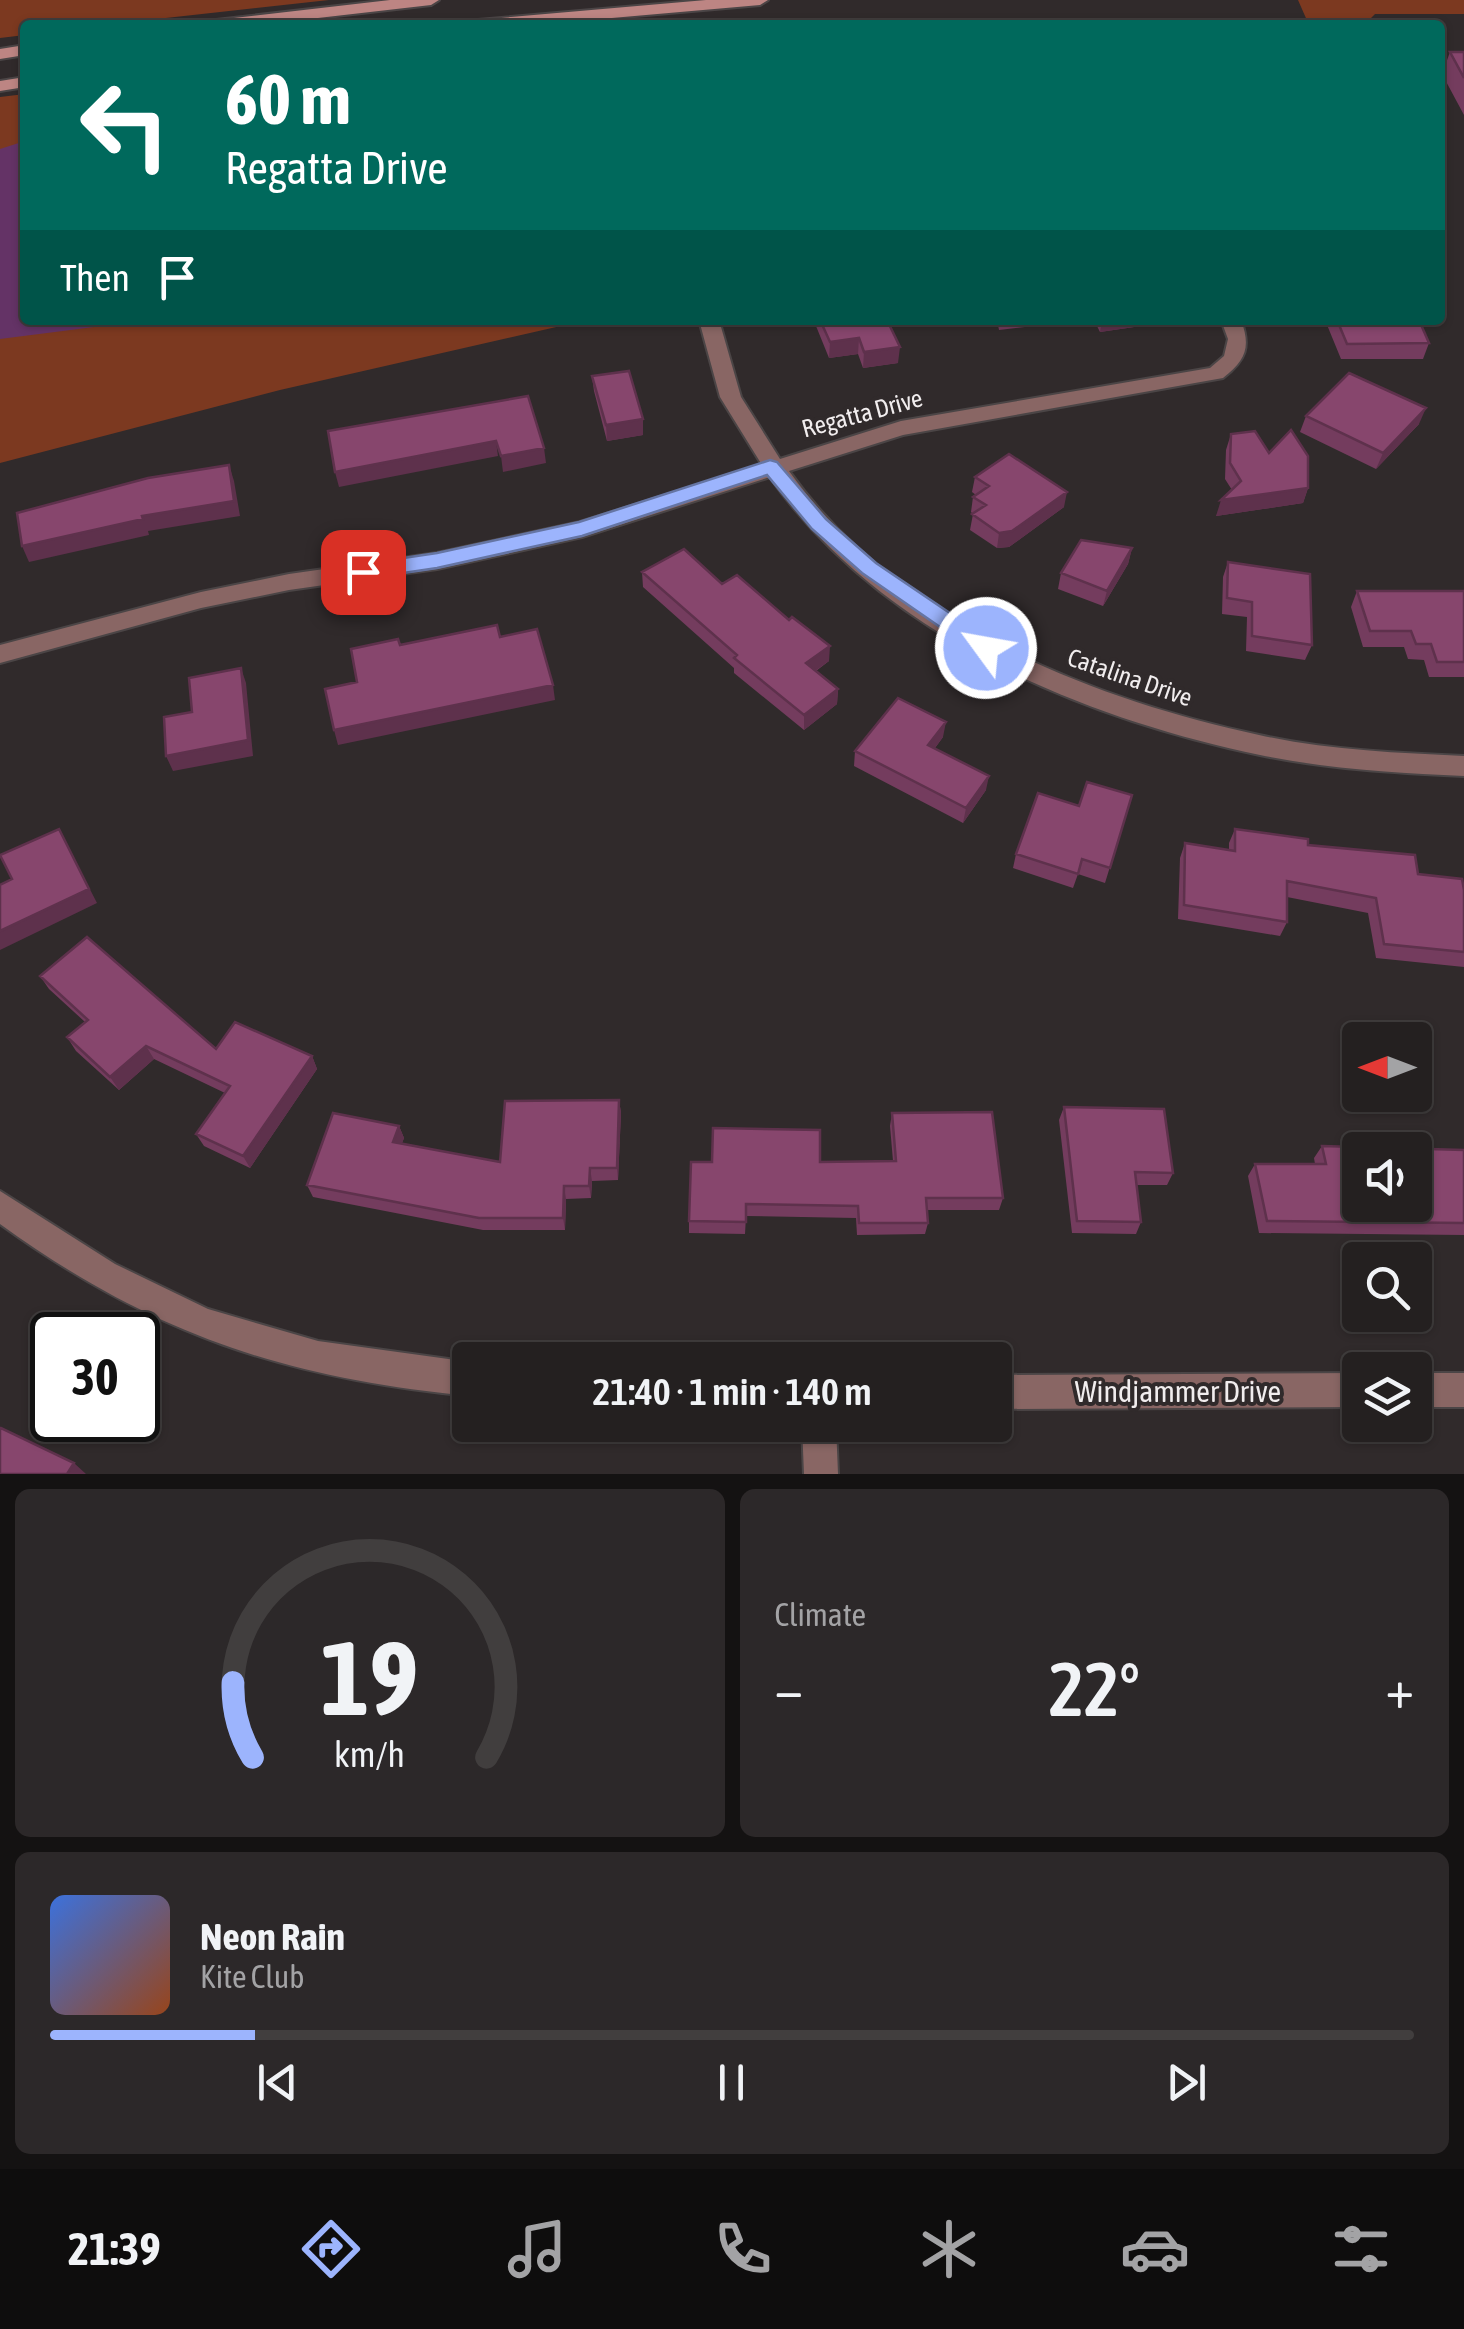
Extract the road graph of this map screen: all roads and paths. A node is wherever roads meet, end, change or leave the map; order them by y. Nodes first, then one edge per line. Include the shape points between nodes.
1 (431, 0) edge
2 (760, 0) edge
3 (259, 20) edge
4 (534, 20) edge
5 (710, 325) edge
6 (1233, 325) edge
7 (770, 467) junction
8 (0, 654) edge
9 (1464, 766) edge
10 (0, 1206) edge
11 (452, 1378) edge
12 (1342, 1390) edge
13 (1432, 1390) edge
14 (1464, 1390) edge
15 (1012, 1392) edge
16 (820, 1442) edge
17 (821, 1474) edge

1 - 3 main road
2 - 4 main road
5 - 7 street, Catalina Drive via 740,418
6 - 7 street, Regatta Drive via 1234,359 1216,373 901,428
7 - 8 street, Regatta Drive via 582,529 201,600
7 - 9 street, Catalina Drive via 869,568 986,648 1058,683 1150,717 1268,746 1364,762
10 - 11 street via 72,1258 173,1311 282,1348 394,1373
12 - 15 street, Windjammer Drive
13 - 14 street
16 - 17 street

